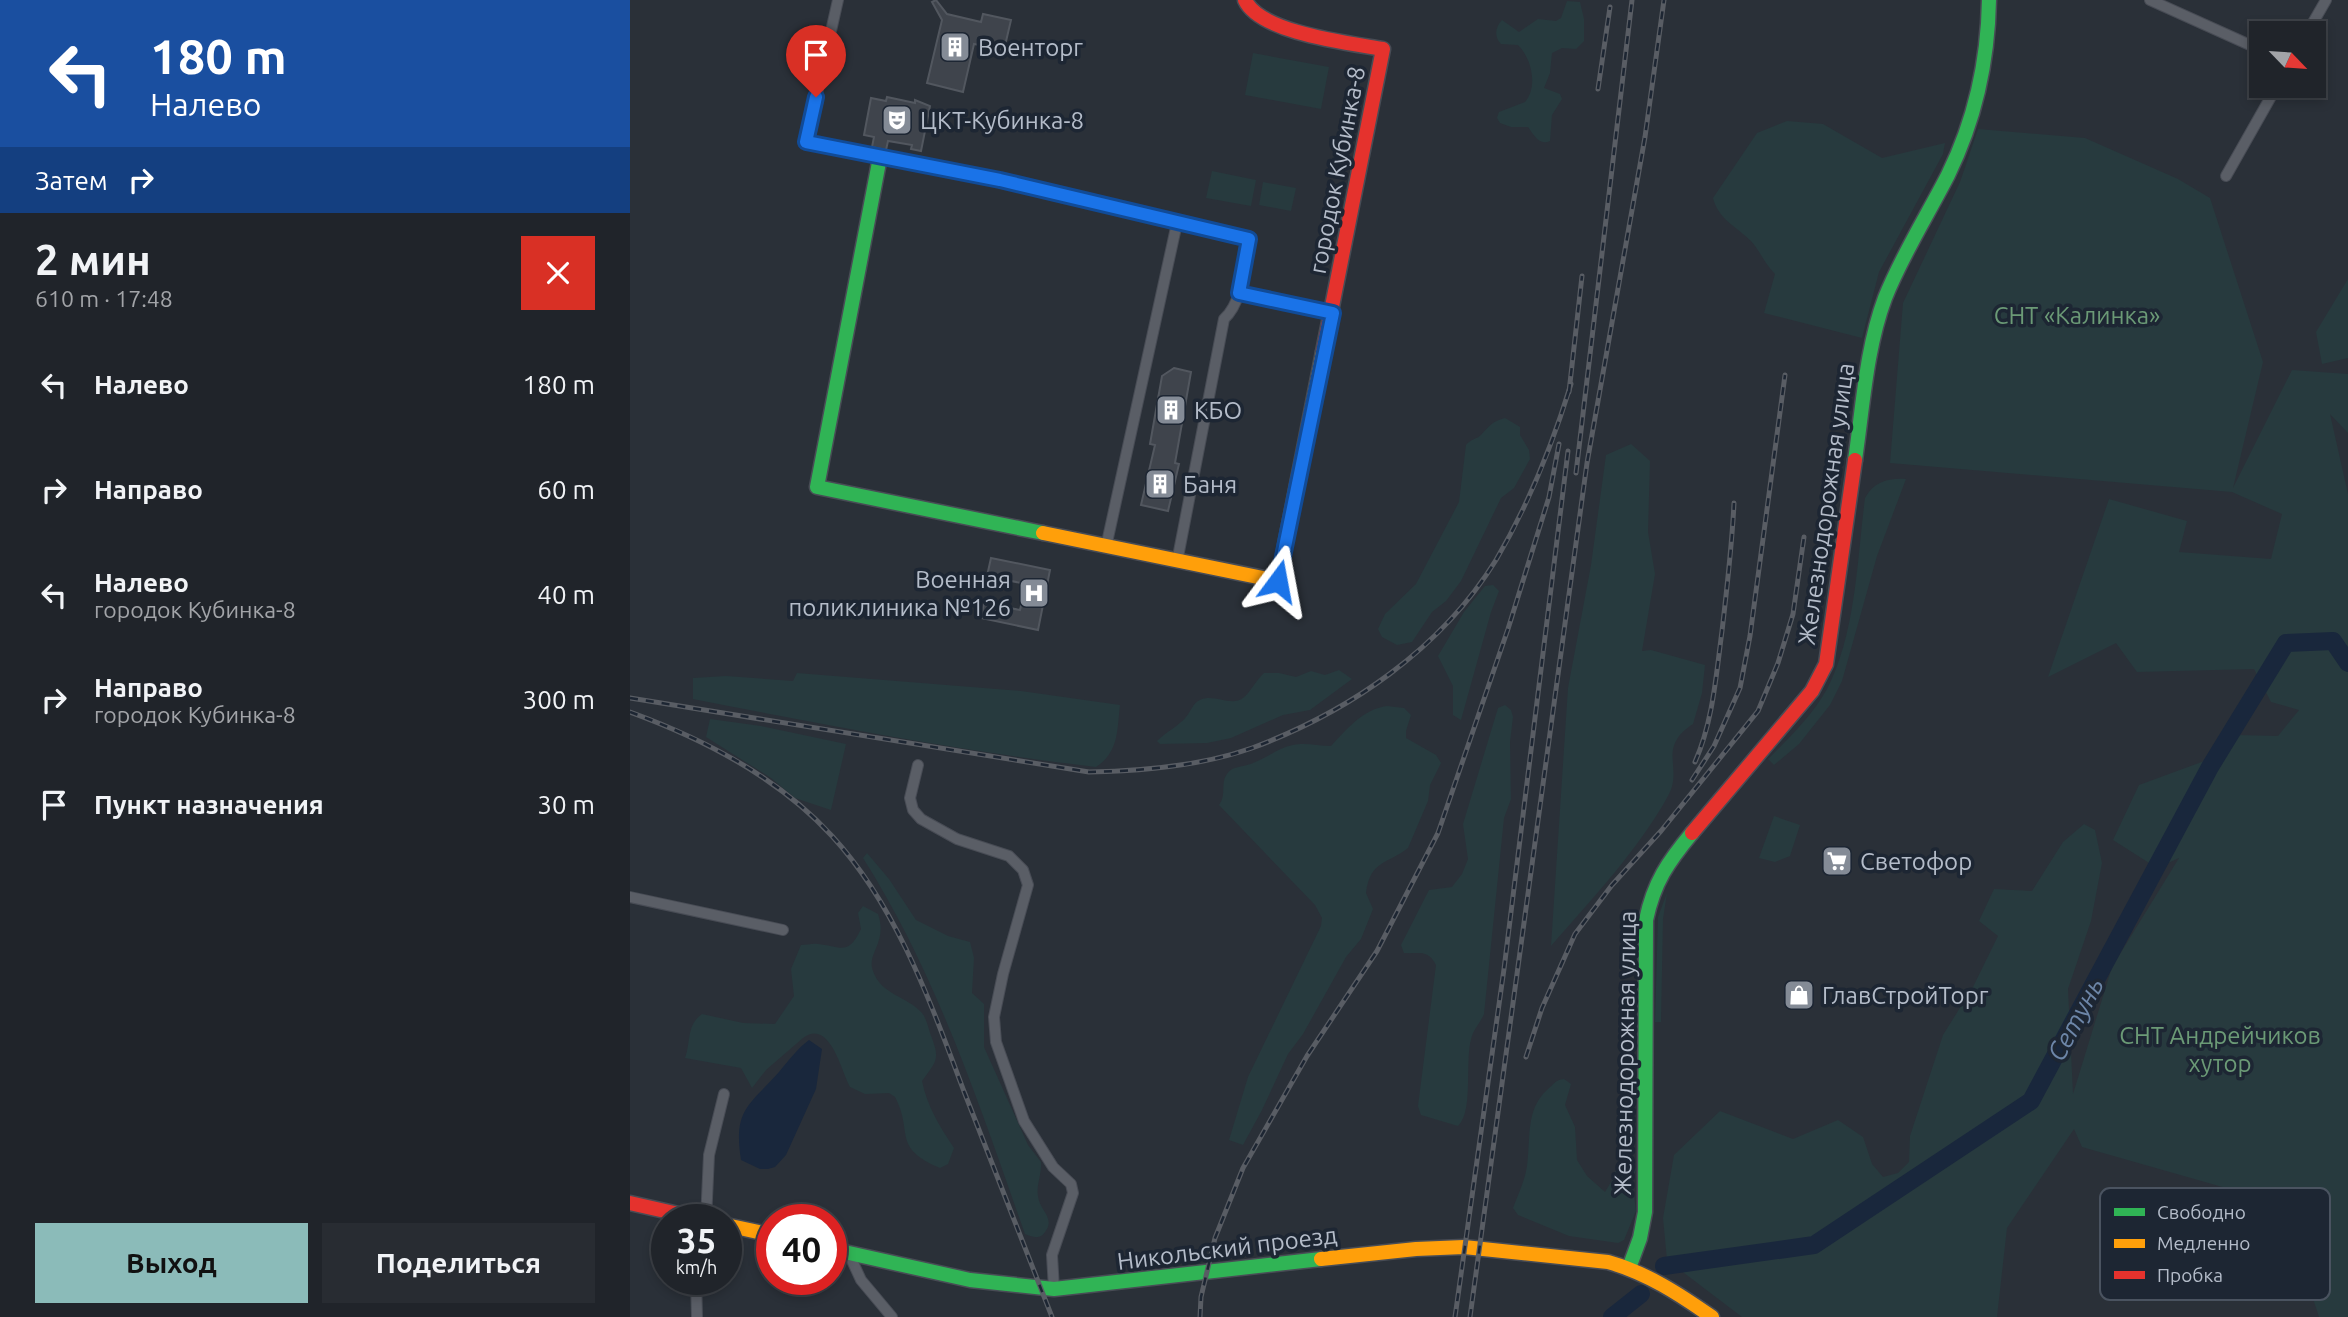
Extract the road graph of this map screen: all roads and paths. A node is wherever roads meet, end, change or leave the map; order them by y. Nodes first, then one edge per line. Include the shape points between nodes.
1 (838, 0) edge
2 (1245, 0) edge
3 (1989, 0) edge
4 (2150, 0) edge
5 (2326, 0) edge
6 (2314, 21) edge
7 (2249, 45) edge
8 (2270, 98) edge
9 (880, 157) junction
10 (2226, 176) dead end
11 (1177, 223) junction
12 (1239, 293) junction
13 (1333, 313) junction
14 (1106, 547) junction
15 (1177, 562) junction
16 (918, 765) dead end
17 (630, 897) edge
18 (783, 930) dead end
19 (724, 1094) dead end
20 (630, 1203) edge
21 (707, 1204) edge
22 (651, 1208) edge
23 (849, 1254) joint
24 (1629, 1268) junction
25 (1054, 1289) junction
26 (696, 1295) edge
27 (697, 1317) edge
28 (892, 1317) edge
29 (1712, 1317) edge

1 - 9 street via 806,142
2 - 13 street, городок Кубинка-8 via 1252,15 1285,28 1383,49
3 - 24 street, Железнодорожная улица via 1982,64 1968,126 1879,310 1826,664 1812,691 1669,861 1652,891 1646,920 1645,1212
4 - 7 street
5 - 6 street
8 - 10 street
9 - 11 street via 1000,180
9 - 14 street, городок Кубинка-8 via 817,486
11 - 12 street via 1249,239
11 - 14 street
12 - 13 street
12 - 15 street via 1224,319
13 - 15 street, городок Кубинка-8 via 1278,581
14 - 15 street, городок Кубинка-8
16 - 25 street via 910,798 921,819 957,839 1009,856 1023,870 1028,885 994,1017 996,1042 1024,1121 1073,1193 1052,1255
17 - 18 street
19 - 21 street via 709,1155
20 - 22 street
23 - 25 street, Никольский проезд via 974,1281
23 - 28 street via 861,1280
24 - 25 street, Никольский проезд via 1608,1262 1445,1247
24 - 29 street, Никольский проезд via 1672,1289
26 - 27 street

